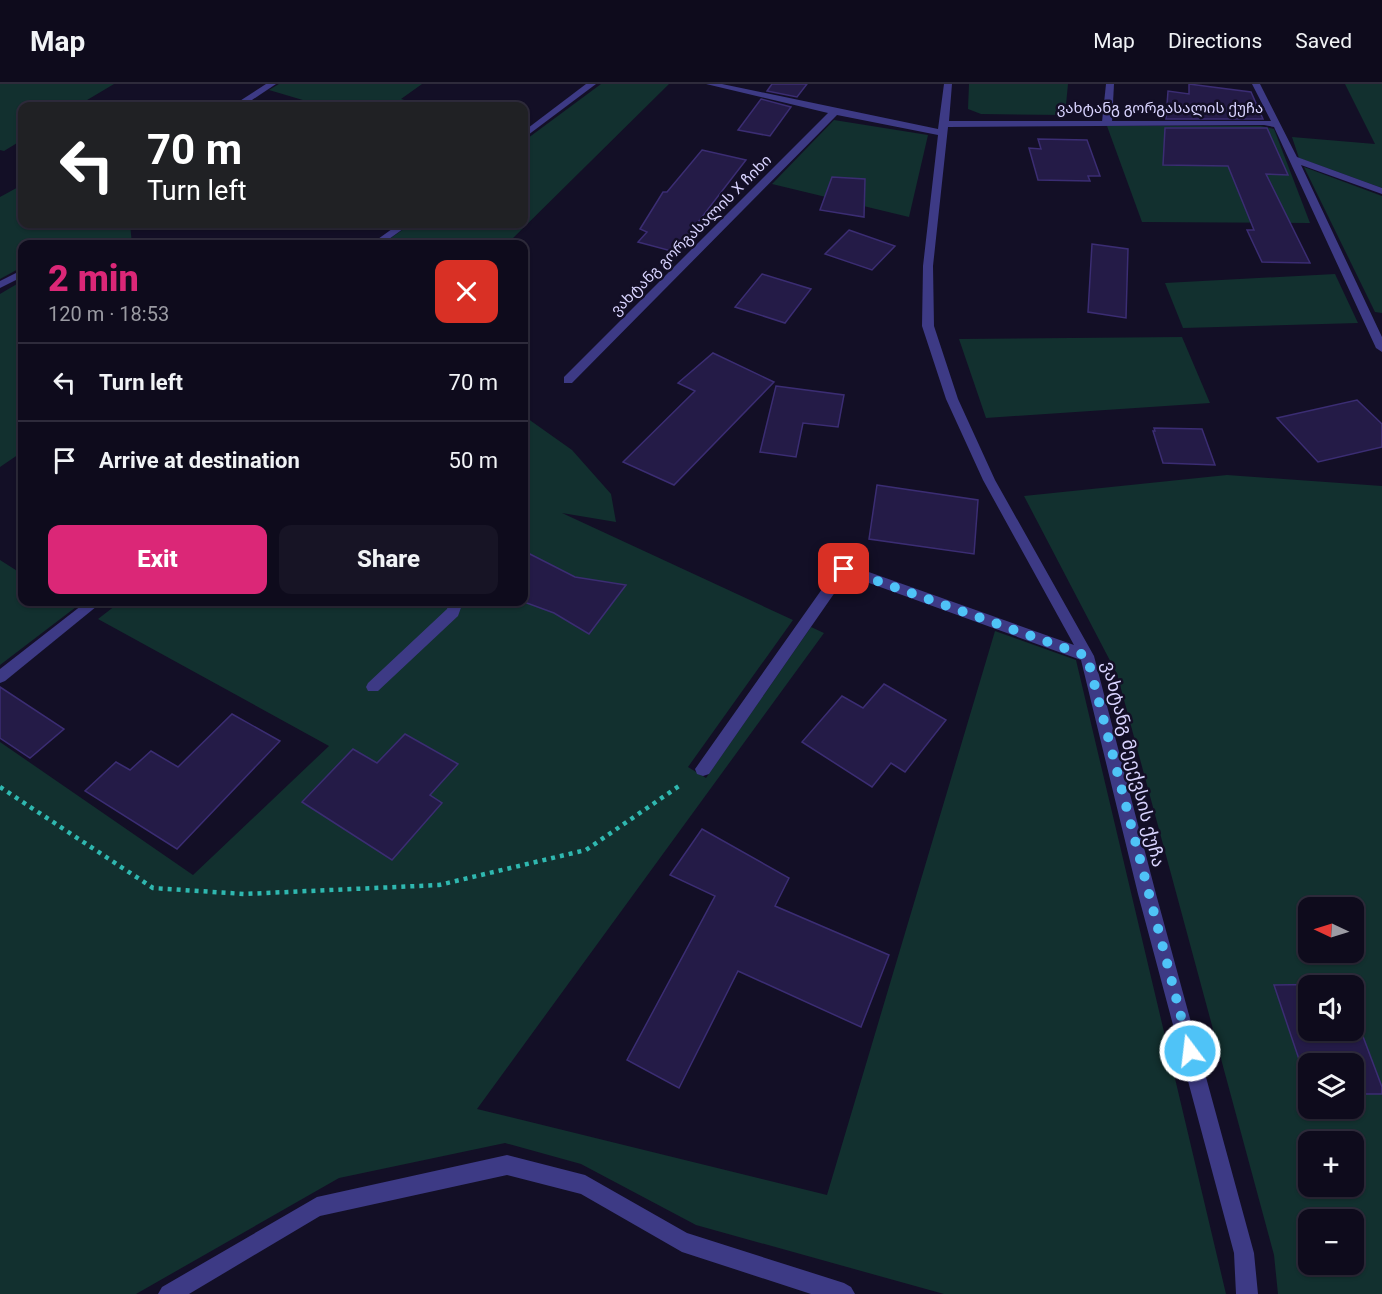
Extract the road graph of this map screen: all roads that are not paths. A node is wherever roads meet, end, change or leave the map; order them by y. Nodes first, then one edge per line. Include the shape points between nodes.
1 (272, 84) edge
2 (592, 84) edge
3 (710, 84) edge
4 (948, 84) edge
5 (1110, 84) edge
6 (1256, 84) edge
7 (243, 102) edge
8 (835, 112) junction
9 (1107, 123) junction
10 (1278, 125) junction
11 (944, 128) junction
12 (528, 132) edge
13 (1292, 158) junction
14 (1382, 191) edge
15 (399, 228) edge
16 (382, 240) edge
17 (18, 275) edge
18 (0, 285) edge
19 (1382, 348) edge
20 (568, 380) dead end
21 (90, 606) edge
22 (455, 606) edge
23 (1087, 656) junction
24 (0, 676) edge
25 (373, 687) dead end
26 (703, 769) road end
27 (169, 1294) edge
28 (844, 1294) edge
29 (1247, 1294) edge

1 - 7 street
2 - 12 street
3 - 8 street, ვახტანგ გორგასალის ქუჩა
4 - 11 street, ვახტანგ მეექვსის ქუჩა
5 - 9 street
6 - 10 street
8 - 11 street, ვახტანგ გორგასალის ქუჩა
8 - 20 street, ვახტანგ გორგასალის X ჩიხი
9 - 10 street, ვახტანგ გორგასალის ქუჩა
9 - 11 street, ვახტანგ გორგასალის ქუჩა
10 - 13 street, ვახტანგ გორგასალის ქუჩა
11 - 23 street, ვახტანგ მეექვსის ქუჩა via 928,266 928,327 952,399 989,480
13 - 14 street
13 - 19 street, ვახტანგ გორგასალის ქუჩა
15 - 16 street
17 - 18 street
21 - 24 street
22 - 25 street
23 - 26 street via 844,569
23 - 29 street, ვახტანგ მეექვსის ქუჩა via 1244,1253
27 - 28 street via 317,1207 507,1165 585,1185 682,1242

